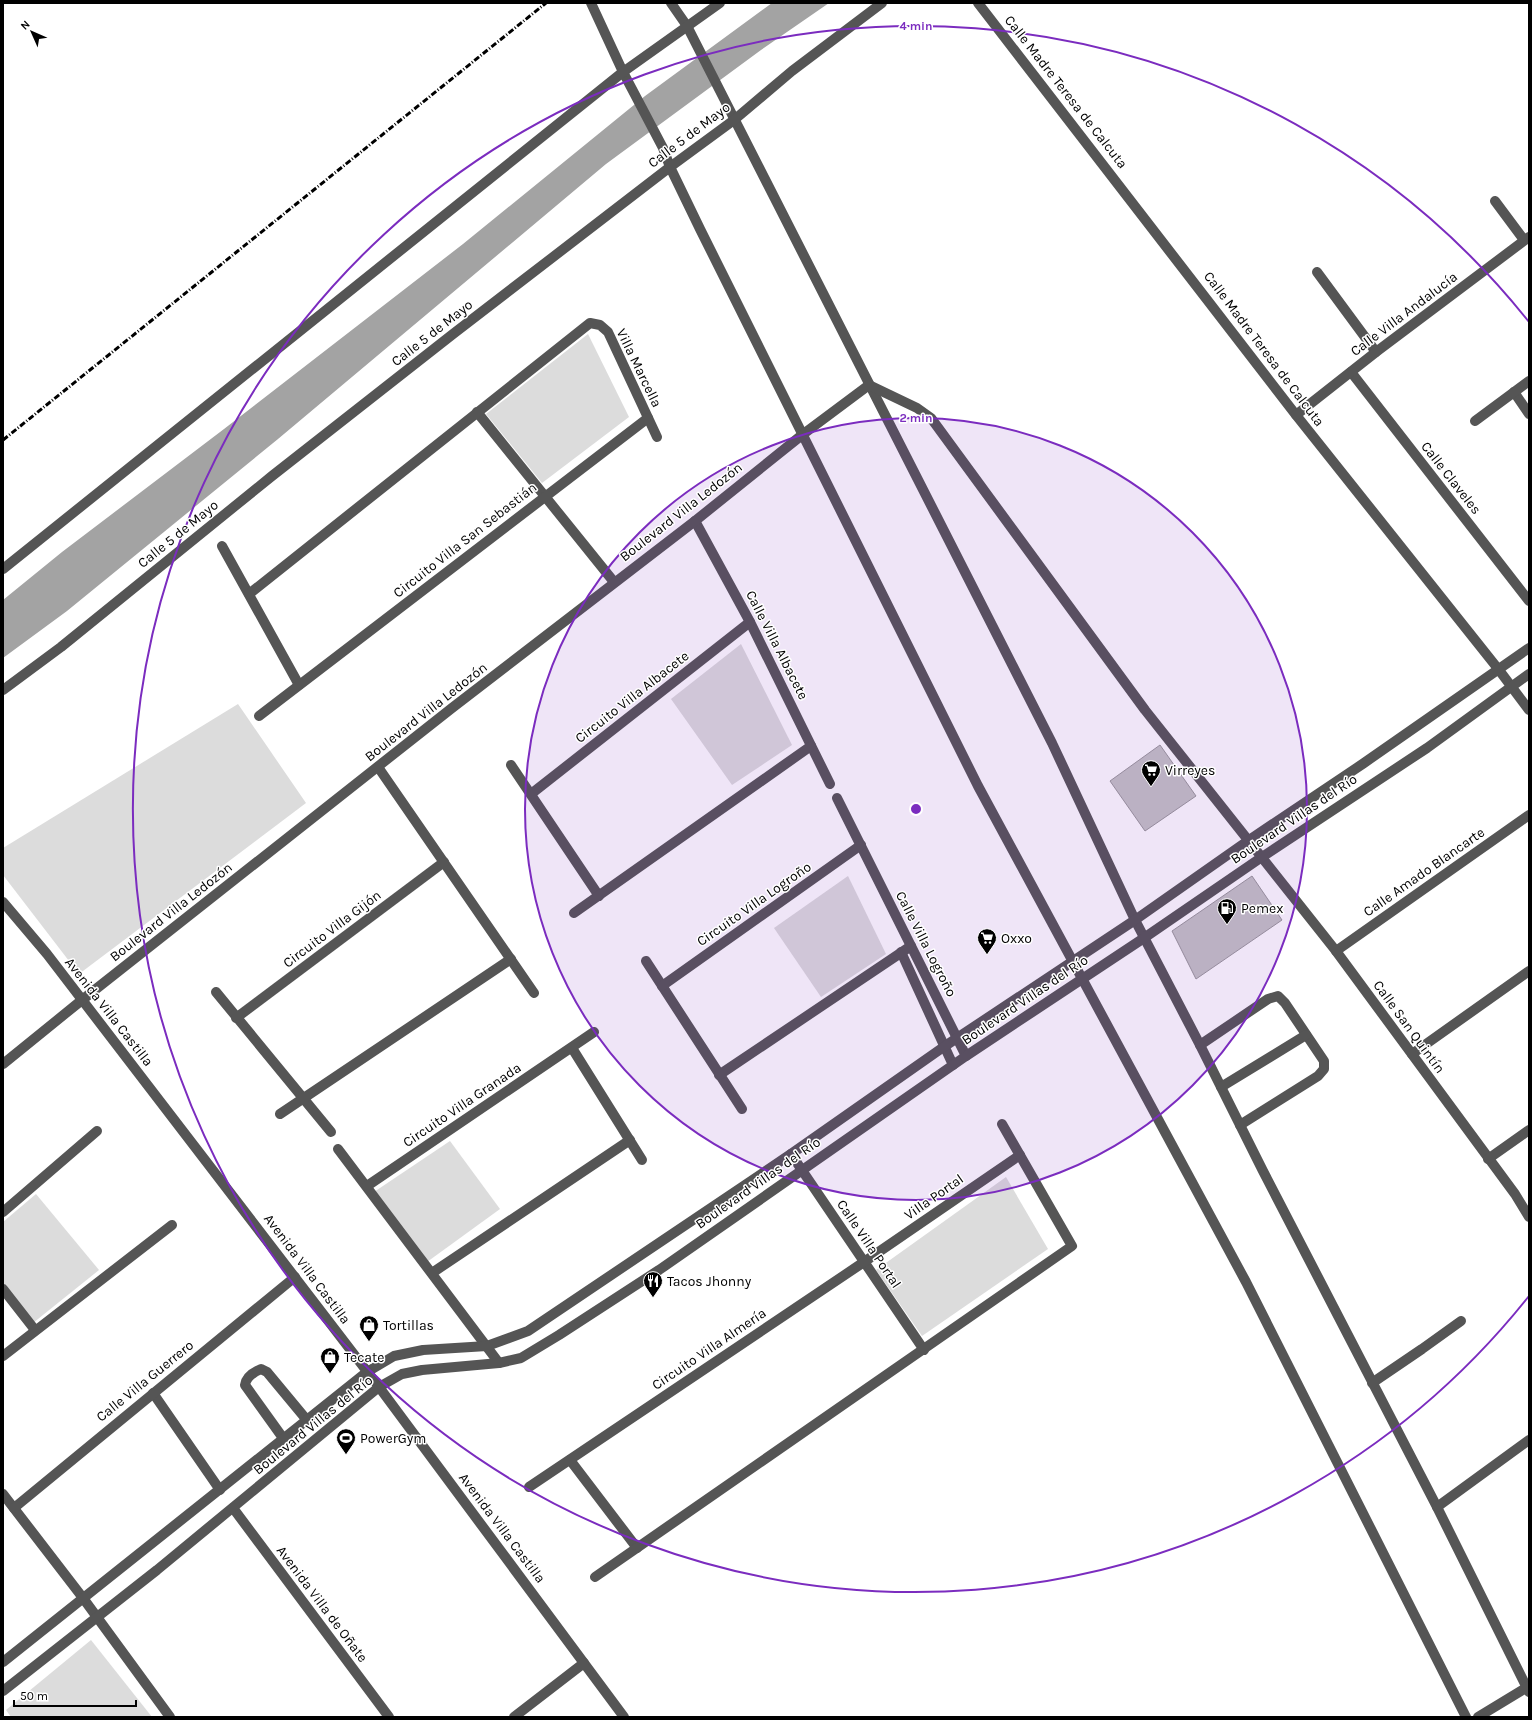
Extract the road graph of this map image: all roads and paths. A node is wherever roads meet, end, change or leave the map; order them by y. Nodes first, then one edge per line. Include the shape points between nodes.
1 (591, 3) edge
2 (671, 3) edge
3 (720, 3) edge
4 (882, 3) edge
5 (978, 3) edge
6 (689, 29) junction
7 (623, 72) junction
8 (734, 120) junction
9 (670, 167) junction
10 (1495, 201) dead end
11 (1527, 238) edge
12 (1317, 272) dead end
13 (1376, 352) junction
14 (1351, 372) junction
15 (1529, 381) edge
16 (869, 385) junction
17 (1514, 392) junction
18 (477, 412) junction
19 (1529, 414) edge
20 (1296, 415) junction
21 (648, 418) junction
22 (1475, 421) dead end
23 (802, 435) junction
24 (657, 437) dead end
25 (544, 496) junction
26 (695, 521) junction
27 (222, 546) dead end
28 (3, 569) edge
29 (614, 582) junction
30 (249, 594) junction
31 (1529, 601) edge
32 (750, 622) junction
33 (1529, 648) edge
34 (1499, 670) junction
35 (1529, 674) edge
36 (299, 685) junction
37 (1512, 687) junction
38 (3, 690) edge
39 (1529, 710) edge
40 (259, 716) dead end
41 (811, 746) junction
42 (511, 766) dead end
43 (378, 767) junction
44 (830, 784) dead end
45 (531, 794) junction
46 (837, 798) dead end
47 (1529, 815) edge
48 (1249, 840) junction
49 (861, 846) junction
50 (1262, 857) junction
51 (444, 862) junction
52 (599, 896) junction
53 (3, 902) edge
54 (574, 913) dead end
55 (1135, 920) junction
56 (1144, 938) junction
57 (911, 946) junction
58 (1336, 951) junction
59 (902, 952) junction
60 (511, 960) junction
61 (1073, 960) junction
62 (646, 961) dead end
63 (1529, 971) edge
64 (1083, 978) junction
65 (662, 986) junction
66 (216, 992) dead end
67 (534, 993) dead end
68 (82, 1000) junction
69 (236, 1018) junction
70 (594, 1032) dead end
71 (1306, 1035) junction
72 (958, 1039) junction
73 (1200, 1045) junction
74 (945, 1046) junction
75 (572, 1048) junction
76 (1412, 1054) junction
77 (966, 1056) junction
78 (3, 1064) edge
79 (953, 1065) junction
80 (719, 1075) junction
81 (1221, 1087) junction
82 (303, 1099) junction
83 (742, 1109) dead end
84 (280, 1114) dead end
85 (1002, 1124) dead end
86 (1240, 1125) junction
87 (1529, 1130) edge
88 (97, 1131) dead end
89 (331, 1132) dead end
90 (630, 1140) junction
91 (338, 1149) dead end
92 (791, 1154) junction
93 (1020, 1155) junction
94 (1488, 1159) junction
95 (642, 1160) dead end
96 (802, 1170) junction
97 (367, 1186) junction
98 (3, 1212) edge
99 (1529, 1217) edge
100 (172, 1225) dead end
101 (864, 1262) junction
102 (432, 1273) junction
103 (295, 1277) junction
104 (3, 1289) edge
105 (1461, 1321) dead end
106 (35, 1330) junction
107 (487, 1346) junction
108 (924, 1350) junction
109 (3, 1356) edge
110 (499, 1363) junction
111 (367, 1372) junction
112 (1372, 1383) junction
113 (379, 1387) junction
114 (153, 1393) junction
115 (306, 1419) junction
116 (283, 1438) junction
117 (1529, 1440) edge
118 (570, 1460) junction
119 (529, 1487) dead end
120 (220, 1490) junction
121 (3, 1494) edge
122 (1437, 1507) junction
123 (14, 1508) junction
124 (233, 1508) junction
125 (637, 1548) junction
126 (595, 1577) dead end
127 (83, 1598) junction
128 (96, 1616) junction
129 (3, 1662) edge
130 (584, 1663) junction
131 (1528, 1689) edge
132 (3, 1691) edge
133 (170, 1717) edge
134 (389, 1717) edge
135 (514, 1717) edge
136 (624, 1717) edge
137 (1466, 1717) edge
138 (1478, 1717) edge

1 - 7 street
2 - 6 street
3 - 6 street
4 - 8 street, Calle 5 de Mayo via 792,71
5 - 20 street, Calle Madre Teresa de Calcuta
6 - 7 street
6 - 8 street
7 - 9 street via 663,148
7 - 28 street
8 - 9 street, Calle 5 de Mayo
8 - 16 street
9 - 23 street
9 - 38 street, Calle 5 de Mayo via 453,334 61,647
10 - 11 street
11 - 13 street, Calle Villa Andalucía
12 - 13 street
13 - 14 street, Calle Villa Andalucía
14 - 20 street, Calle Villa Andalucía
14 - 31 street, Calle Claveles
15 - 17 street
16 - 23 street, Boulevard Villa Ledozón
16 - 48 street, Calle San Quintín via 917,408 931,418 1145,710
16 - 55 street via 1052,743
17 - 19 street
17 - 22 street
18 - 21 street, Villa Marcella via 587,325 596,323 608,332
18 - 25 street
18 - 30 street
20 - 34 street, Calle Madre Teresa de Calcuta
21 - 24 street, Villa Marcella
21 - 25 street, Circuito Villa San Sebastián
23 - 26 street, Boulevard Villa Ledozón
23 - 61 street via 978,786
25 - 29 street
25 - 36 street, Circuito Villa San Sebastián
26 - 29 street, Boulevard Villa Ledozón
26 - 32 street, Calle Villa Albacete
27 - 30 street
29 - 43 street, Boulevard Villa Ledozón
30 - 36 street
32 - 41 street, Calle Villa Albacete
32 - 45 street, Circuito Villa Albacete
33 - 34 street, Boulevard Villas del Río
34 - 37 street, Calle Madre Teresa de Calcuta
34 - 48 street, Boulevard Villas del Río
35 - 37 street, Boulevard Villas del Río
36 - 40 street, Circuito Villa San Sebastián
37 - 39 street, Calle Madre Teresa de Calcuta
37 - 50 street, Boulevard Villas del Río via 1427,748
41 - 44 street, Calle Villa Albacete
41 - 52 street
42 - 45 street
43 - 51 street
43 - 68 street, Boulevard Villa Ledozón
45 - 52 street
46 - 49 street
47 - 58 street, Calle Amado Blancarte
48 - 50 street, Calle San Quintín
48 - 55 street, Boulevard Villas del Río
49 - 57 street, Calle Villa Logroño
49 - 65 street, Circuito Villa Logroño
50 - 56 street, Boulevard Villas del Río
50 - 58 street, Calle San Quintín
51 - 60 street
51 - 69 street, Circuito Villa Gijón
52 - 54 street
53 - 68 street, Avenida Villa Castilla
55 - 56 street
55 - 61 street, Boulevard Villas del Río
56 - 64 street, Boulevard Villas del Río
56 - 73 street
57 - 59 street
57 - 72 street, Calle Villa Logroño
58 - 76 street, Calle San Quintín
59 - 74 street
59 - 80 street
60 - 67 street
60 - 82 street
61 - 64 street
61 - 72 street, Boulevard Villas del Río
62 - 65 street
63 - 76 street
64 - 77 street, Boulevard Villas del Río
64 - 137 street via 1246,1282
65 - 80 street
66 - 69 street
68 - 78 street, Boulevard Villa Ledozón
68 - 103 street, Avenida Villa Castilla
69 - 82 street
70 - 75 street, Circuito Villa Granada
71 - 73 street via 1278,996 1268,999
71 - 81 street
71 - 86 street via 1324,1061 1324,1069 1318,1076
72 - 74 street, Boulevard Villas del Río
72 - 77 street, Calle Villa Logroño
73 - 81 street
74 - 79 street
74 - 92 street, Boulevard Villas del Río
75 - 90 street
75 - 97 street, Circuito Villa Granada
76 - 94 street, Calle San Quintín
77 - 79 street, Boulevard Villas del Río
79 - 96 street, Boulevard Villas del Río
80 - 83 street
81 - 86 street
82 - 84 street
82 - 89 street
85 - 93 street
86 - 112 street
87 - 94 street
88 - 98 street
90 - 95 street
90 - 102 street
91 - 97 street
92 - 96 street, Calle Villa Portal
92 - 107 street, Boulevard Villas del Río via 528,1331
93 - 101 street, Villa Portal
93 - 108 street via 1072,1246
94 - 99 street, Calle San Quintín
96 - 101 street, Calle Villa Portal
96 - 110 street, Boulevard Villas del Río via 659,1270 559,1335 521,1358
97 - 102 street
100 - 106 street
101 - 108 street, Calle Villa Portal
101 - 118 street, Circuito Villa Almería
102 - 107 street
103 - 111 street, Avenida Villa Castilla
103 - 114 street, Calle Villa Guerrero
104 - 106 street
105 - 112 street
106 - 109 street
107 - 110 street
107 - 111 street, Boulevard Villas del Río via 424,1350 394,1356
108 - 125 street
110 - 113 street, Boulevard Villas del Río via 402,1374
111 - 113 street, Avenida Villa Castilla
111 - 115 street, Boulevard Villas del Río
112 - 122 street
113 - 124 street, Boulevard Villas del Río
113 - 130 street, Avenida Villa Castilla
114 - 120 street
114 - 123 street, Calle Villa Guerrero
115 - 116 street, Boulevard Villas del Río
115 - 116 street via 267,1372 261,1369 254,1372 245,1380 245,1385
116 - 120 street, Boulevard Villas del Río
117 - 122 street
118 - 119 street, Circuito Villa Almería
118 - 125 street
120 - 127 street, Boulevard Villas del Río
121 - 123 street
122 - 131 street
123 - 127 street
124 - 128 street, Boulevard Villas del Río
124 - 134 street, Avenida Villa de Oñate
125 - 126 street
127 - 128 street
127 - 129 street, Boulevard Villas del Río
128 - 132 street, Boulevard Villas del Río
128 - 133 street
130 - 135 street
130 - 136 street, Avenida Villa Castilla
131 - 138 street

